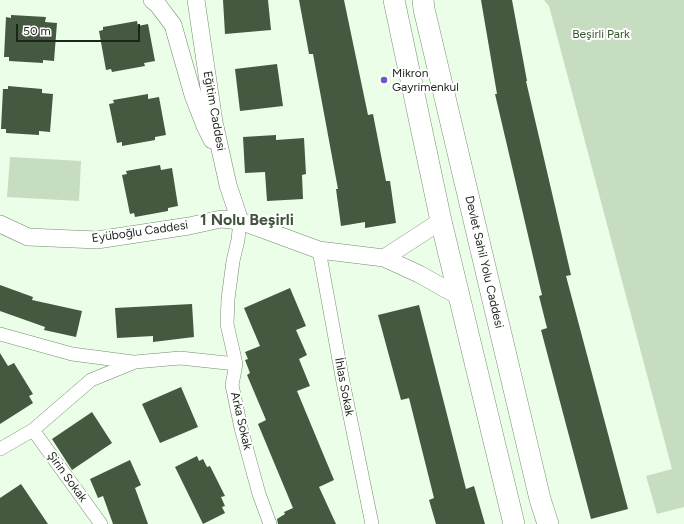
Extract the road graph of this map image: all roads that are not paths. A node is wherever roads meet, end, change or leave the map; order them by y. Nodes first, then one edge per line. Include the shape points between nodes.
1 (152, 0) edge
2 (196, 0) edge
3 (394, 0) edge
4 (423, 0) edge
5 (223, 161) junction
6 (240, 221) junction
7 (441, 221) junction
8 (0, 224) edge
9 (319, 250) junction
10 (384, 258) junction
11 (460, 297) junction
12 (0, 334) edge
13 (134, 362) junction
14 (236, 364) junction
15 (33, 430) junction
16 (0, 449) edge
17 (101, 524) edge
18 (270, 524) edge
19 (372, 524) edge
20 (514, 524) edge
21 (548, 524) edge

1 - 5 street via 173,24 193,95
2 - 5 street, Eğitim Caddesi via 214,122
3 - 7 main road
4 - 21 main road, Devlet Sahil Yolu Caddesi
5 - 6 street, Eğitim Caddesi
6 - 8 street, Eyüboğlu Caddesi via 221,219 97,240 28,237
6 - 9 street, Eyüboğlu Caddesi
6 - 14 street, Arka Sokak via 230,284 227,324
7 - 10 street
7 - 11 main road
9 - 10 street, Eyüboğlu Caddesi
9 - 19 street, İhlas Sokak
10 - 11 street, Eyüboğlu Caddesi
11 - 20 main road
12 - 13 street via 72,354
13 - 14 street via 180,358
13 - 15 street via 91,380
14 - 18 street, Arka Sokak via 232,384 259,494
15 - 16 street
15 - 17 street, Şirin Sokak

